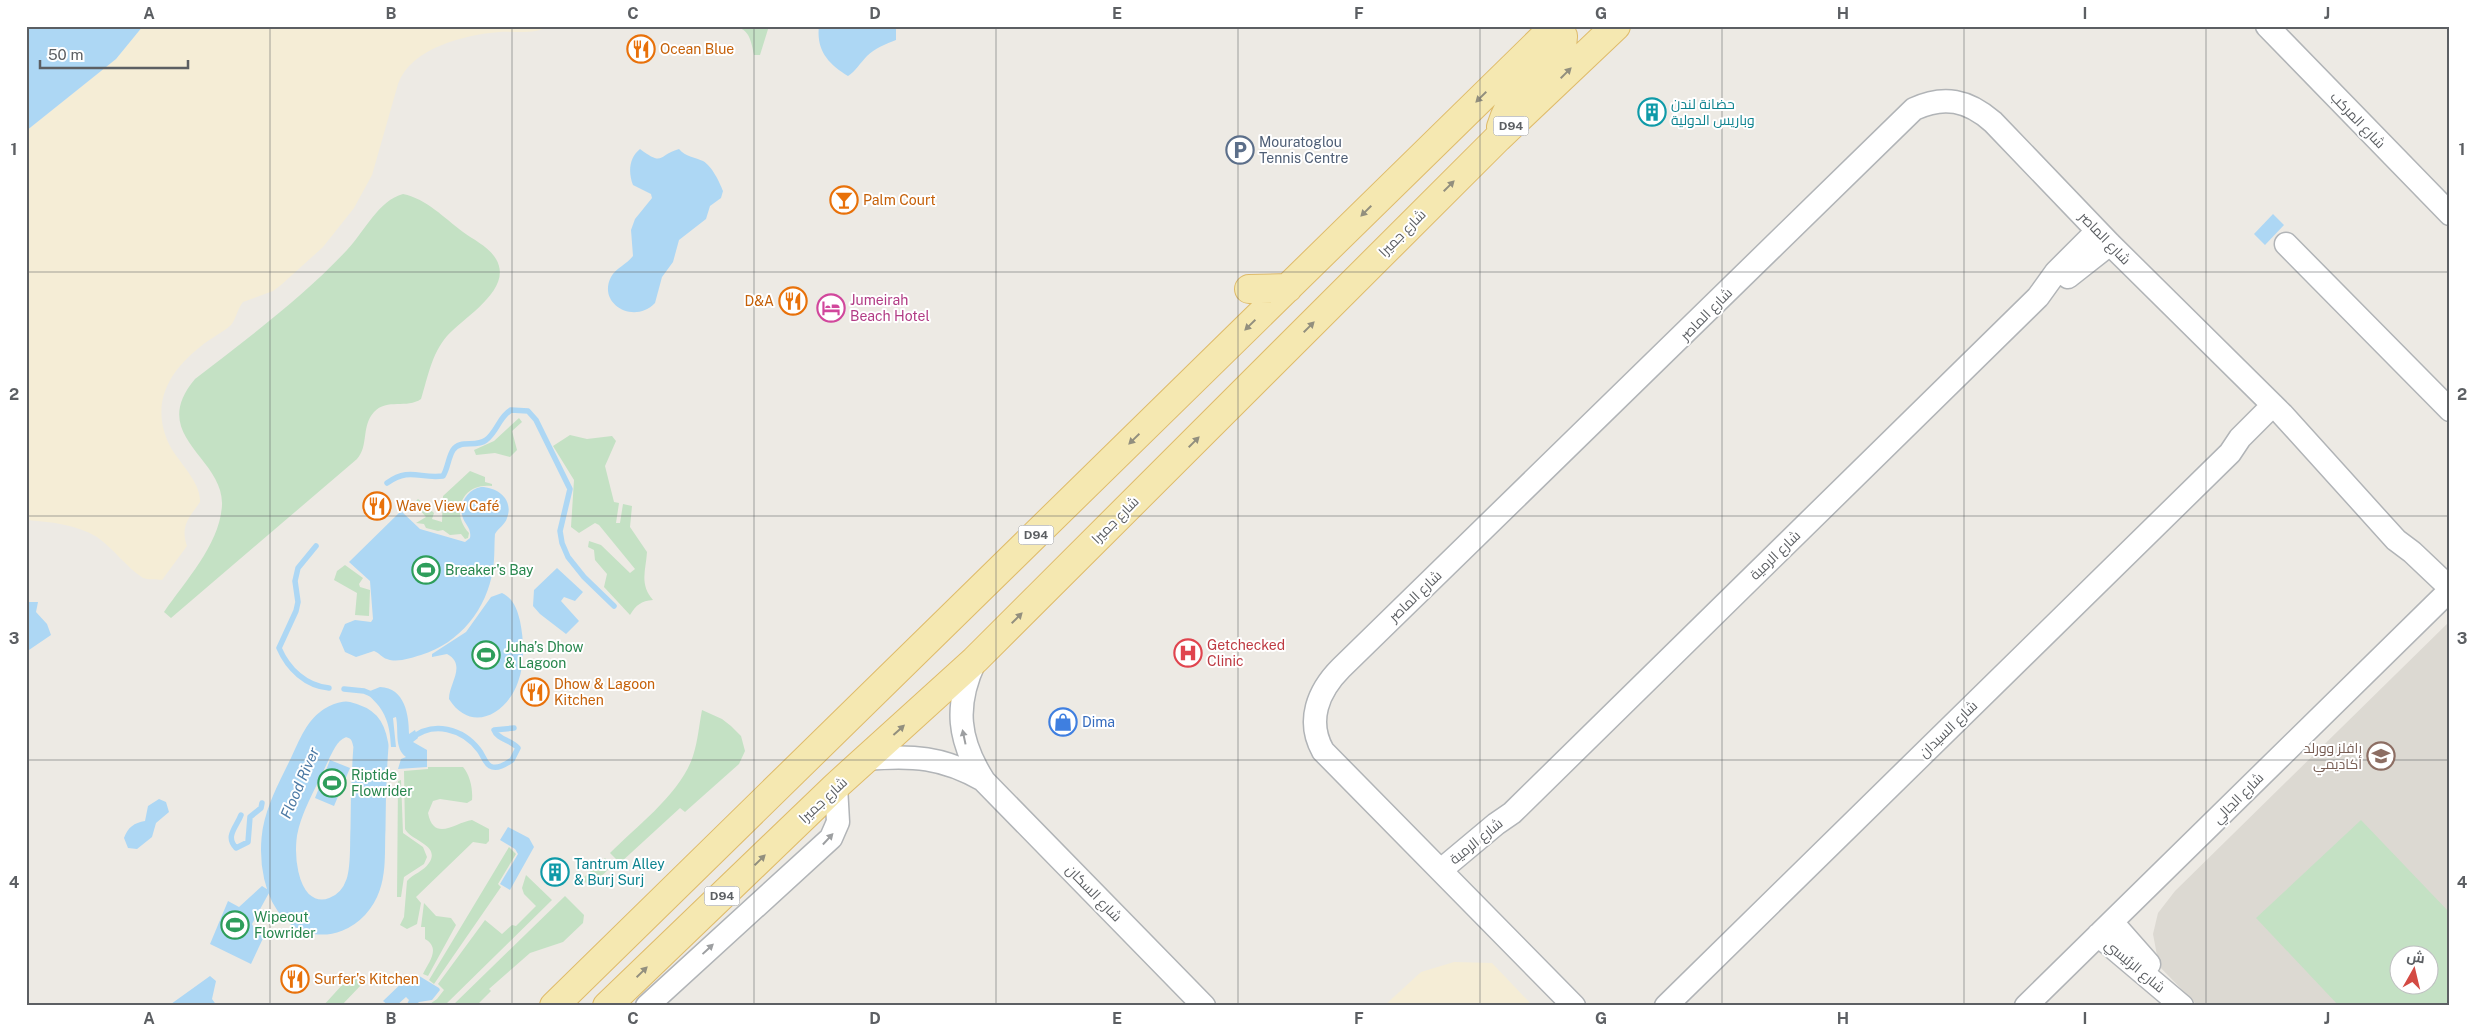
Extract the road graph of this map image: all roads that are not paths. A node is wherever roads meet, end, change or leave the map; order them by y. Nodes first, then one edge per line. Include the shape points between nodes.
1 (1556, 26) edge
2 (1616, 26) edge
3 (2267, 26) edge
4 (1498, 138) junction
5 (2450, 214) edge
6 (2104, 238) junction
7 (2286, 244) dead end
8 (1288, 288) junction
9 (1249, 289) dead end
10 (2278, 410) junction
11 (2450, 410) edge
12 (2446, 593) edge
13 (975, 660) junction
14 (866, 759) junction
15 (984, 781) junction
16 (836, 786) junction
17 (1447, 876) junction
18 (2105, 928) junction
19 (2176, 1001) edge
20 (554, 1006) edge
21 (607, 1006) edge
22 (647, 1006) edge
23 (1204, 1006) edge
24 (1574, 1006) edge
25 (1666, 1006) edge
26 (2026, 1006) edge

1 - 4 main road via 1563,36 1561,50 1512,101
1 -> 8 main road, D94
4 -> 2 main road, شارع جميرا / D94
3 - 5 street, شارع المركب
13 -> 4 main road, شارع جميرا / D94
6 - 10 street, شارع الماصر
6 - 17 street, شارع الرمية via 2062,282 2038,297 1512,813 1500,830
6 - 17 street, شارع الماصر via 1993,122 1975,109 1955,100 1940,100 1926,103 1903,118 1327,684 1318,703 1314,723 1323,751
7 - 11 street
8 - 9 main road
8 -> 20 main road, D94
10 - 12 street, شارع الماصر via 2396,540 2412,552
10 - 25 street, شارع السيدان via 2247,444 2230,453
12 - 18 street, شارع الجالي
14 -> 13 main road, شارع جميرا / D94
15 -> 13 street, شارع السكان via 967,750 961,722 965,687
14 - 15 street, شارع السكان via 928,758
14 - 16 main road, شارع جميرا / D94
15 - 23 street, شارع السكان
21 -> 16 main road, شارع جميرا / D94
22 -> 16 street via 831,838 838,822
17 - 24 street, شارع الماصر
18 - 19 street, شارع الرئيسي via 2146,978
18 - 26 street, شارع الجالي

